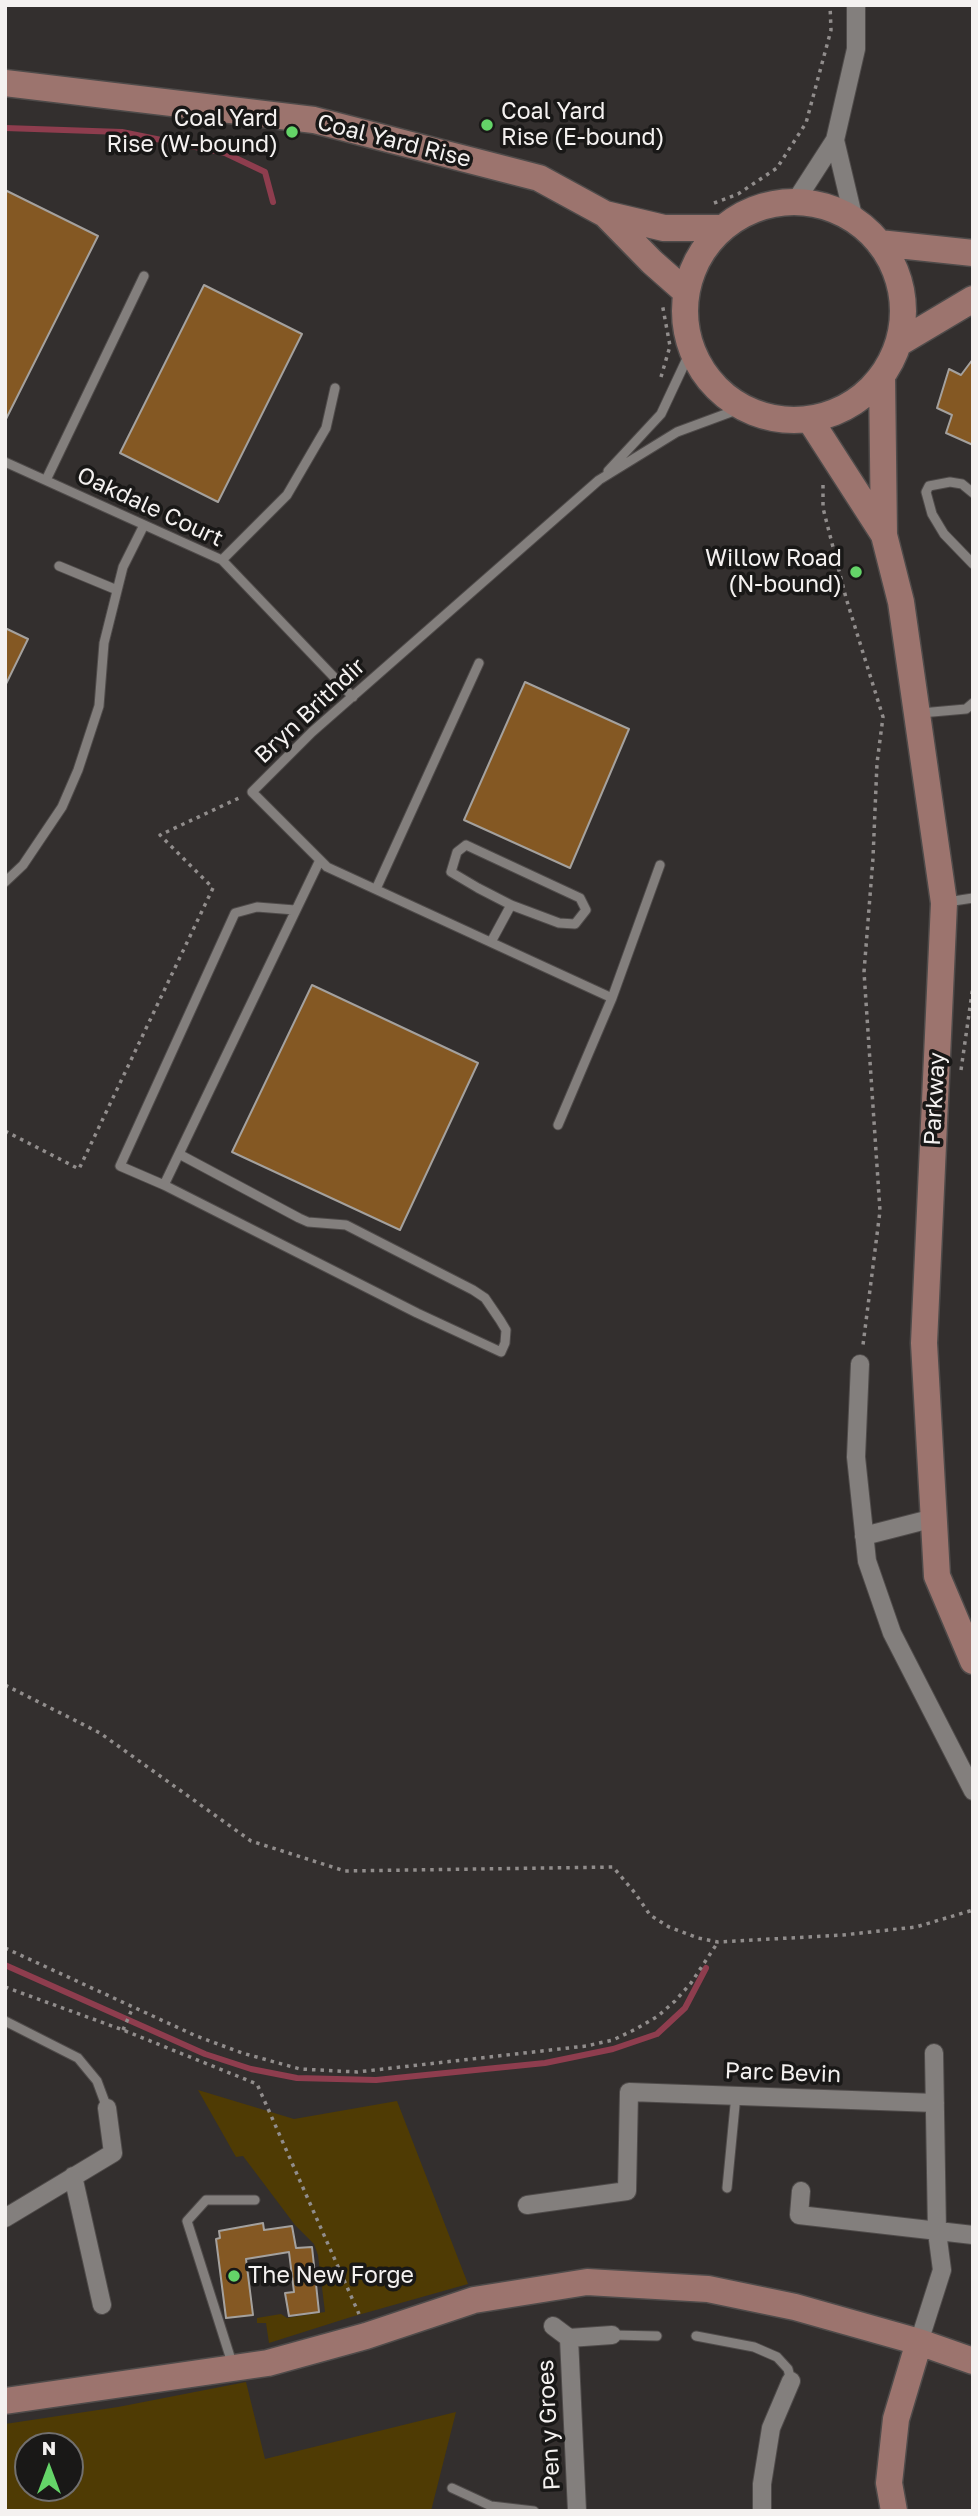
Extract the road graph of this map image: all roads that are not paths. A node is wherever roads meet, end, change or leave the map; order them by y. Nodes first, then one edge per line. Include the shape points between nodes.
1 (856, 5) edge
2 (5, 83) edge
3 (835, 139) junction
4 (795, 202) junction
5 (605, 214) junction
6 (854, 220) junction
7 (723, 228) junction
8 (879, 243) junction
9 (973, 253) edge
10 (144, 276) dead end
11 (686, 292) junction
12 (973, 299) edge
13 (899, 343) junction
14 (691, 350) junction
15 (882, 377) junction
16 (335, 388) dead end
17 (742, 408) junction
18 (810, 420) junction
19 (5, 462) edge
20 (46, 481) junction
21 (599, 481) junction
22 (973, 493) edge
23 (144, 525) junction
24 (884, 535) junction
25 (222, 560) junction
26 (973, 564) edge
27 (59, 566) dead end
28 (117, 590) junction
29 (479, 663) dead end
30 (353, 697) junction
31 (973, 703) edge
32 (917, 713) junction
33 (320, 860) junction
34 (660, 865) dead end
35 (5, 882) edge
36 (376, 889) junction
37 (973, 898) edge
38 (944, 903) junction
39 (511, 905) junction
40 (295, 910) junction
41 (491, 942) junction
42 (612, 998) junction
43 (558, 1125) dead end
44 (179, 1154) junction
45 (164, 1185) junction
46 (860, 1364) road end
47 (934, 1518) junction
48 (864, 1536) junction
49 (973, 1661) edge
50 (973, 1791) edge
51 (5, 2021) edge
52 (934, 2053) dead end
53 (736, 2095) junction
54 (936, 2103) junction
55 (107, 2108) joint
56 (73, 2176) junction
57 (727, 2188) dead end
58 (801, 2191) dead end
59 (255, 2200) dead end
60 (527, 2205) dead end
61 (5, 2218) edge
62 (937, 2232) junction
63 (973, 2235) edge
64 (102, 2305) dead end
65 (554, 2326) dead end
66 (612, 2335) joint
67 (657, 2336) dead end
68 (696, 2336) dead end
69 (569, 2338) junction
70 (919, 2342) junction
71 (973, 2361) edge
72 (233, 2368) junction
73 (791, 2381) joint
74 (5, 2401) edge
75 (452, 2487) dead end
76 (534, 2511) edge
77 (577, 2511) edge
78 (762, 2511) edge
79 (894, 2511) edge

1 - 3 street via 856,49
2 - 5 main road, Coal Yard Rise via 314,120 539,178
3 - 4 street
3 - 6 street
4 - 6 main road via 826,207
4 - 7 main road via 769,205
5 - 7 main road, Coal Yard Rise via 664,228
5 - 11 main road, Coal Yard Rise
6 - 8 main road
7 - 11 main road via 693,268
8 - 9 main road
8 - 13 main road via 897,274 903,308
10 - 20 lane
11 - 14 main road
12 - 13 main road
13 - 15 main road
14 - 17 main road via 703,373
14 - 21 lane via 661,414
15 - 18 main road via 862,397 837,412
15 - 24 main road
16 - 25 lane via 326,428 287,495
17 - 18 main road via 775,419
17 - 21 lane, Bryn Brithdir via 677,432
18 - 24 main road
19 - 20 lane, Oakdale Court
20 - 23 lane, Oakdale Court
21 - 30 lane, Bryn Brithdir
22 - 26 lane via 950,482 938,482 926,492 944,534
23 - 25 lane, Oakdale Court
23 - 28 lane
24 - 32 main road, Parkway via 901,602
25 - 30 lane, Oakdale Court
27 - 28 lane
28 - 35 lane via 104,643 99,706 78,770 62,807 23,865
29 - 36 lane
30 - 33 lane, Bryn Brithdir via 252,792
31 - 32 lane via 966,709
32 - 38 main road, Parkway
33 - 36 lane, Bryn Brithdir
33 - 40 lane
34 - 42 lane
36 - 41 lane, Bryn Brithdir
37 - 38 lane
38 - 47 main road, Parkway via 924,1343
39 - 39 lane via 451,872 457,852 466,845 580,898 586,910 575,924 559,923
39 - 41 lane
40 - 44 lane
40 - 45 lane via 257,907 234,913 120,1166
41 - 42 lane, Bryn Brithdir
42 - 43 lane
44 - 45 lane
44 - 45 lane via 299,1218 346,1225 473,1290 485,1298 506,1330 505,1343 500,1352
46 - 48 street via 856,1457
47 - 48 street
47 - 49 main road, Parkway via 937,1576
48 - 50 street via 867,1561 892,1633
51 - 55 lane via 78,2058 97,2081
52 - 54 street
53 - 54 street, Parc Bevin
53 - 57 lane
53 - 60 street, Parc Bevin via 629,2092 627,2191
54 - 62 street
55 - 56 street via 113,2153
56 - 61 street
56 - 64 street
58 - 62 street via 799,2214
59 - 72 lane via 206,2200 187,2221
62 - 63 street
62 - 70 street via 942,2270
65 - 69 street, Pen y Groes
66 - 67 lane
66 - 69 street, Pen y Groes
68 - 73 lane via 754,2347 777,2357
69 - 77 street, Pen y Groes
70 - 71 main road
70 - 72 main road via 795,2306 708,2289 587,2282 474,2300 366,2336
70 - 79 main road via 897,2419 889,2483
72 - 74 main road
73 - 78 street via 771,2428
75 - 76 lane via 491,2506

